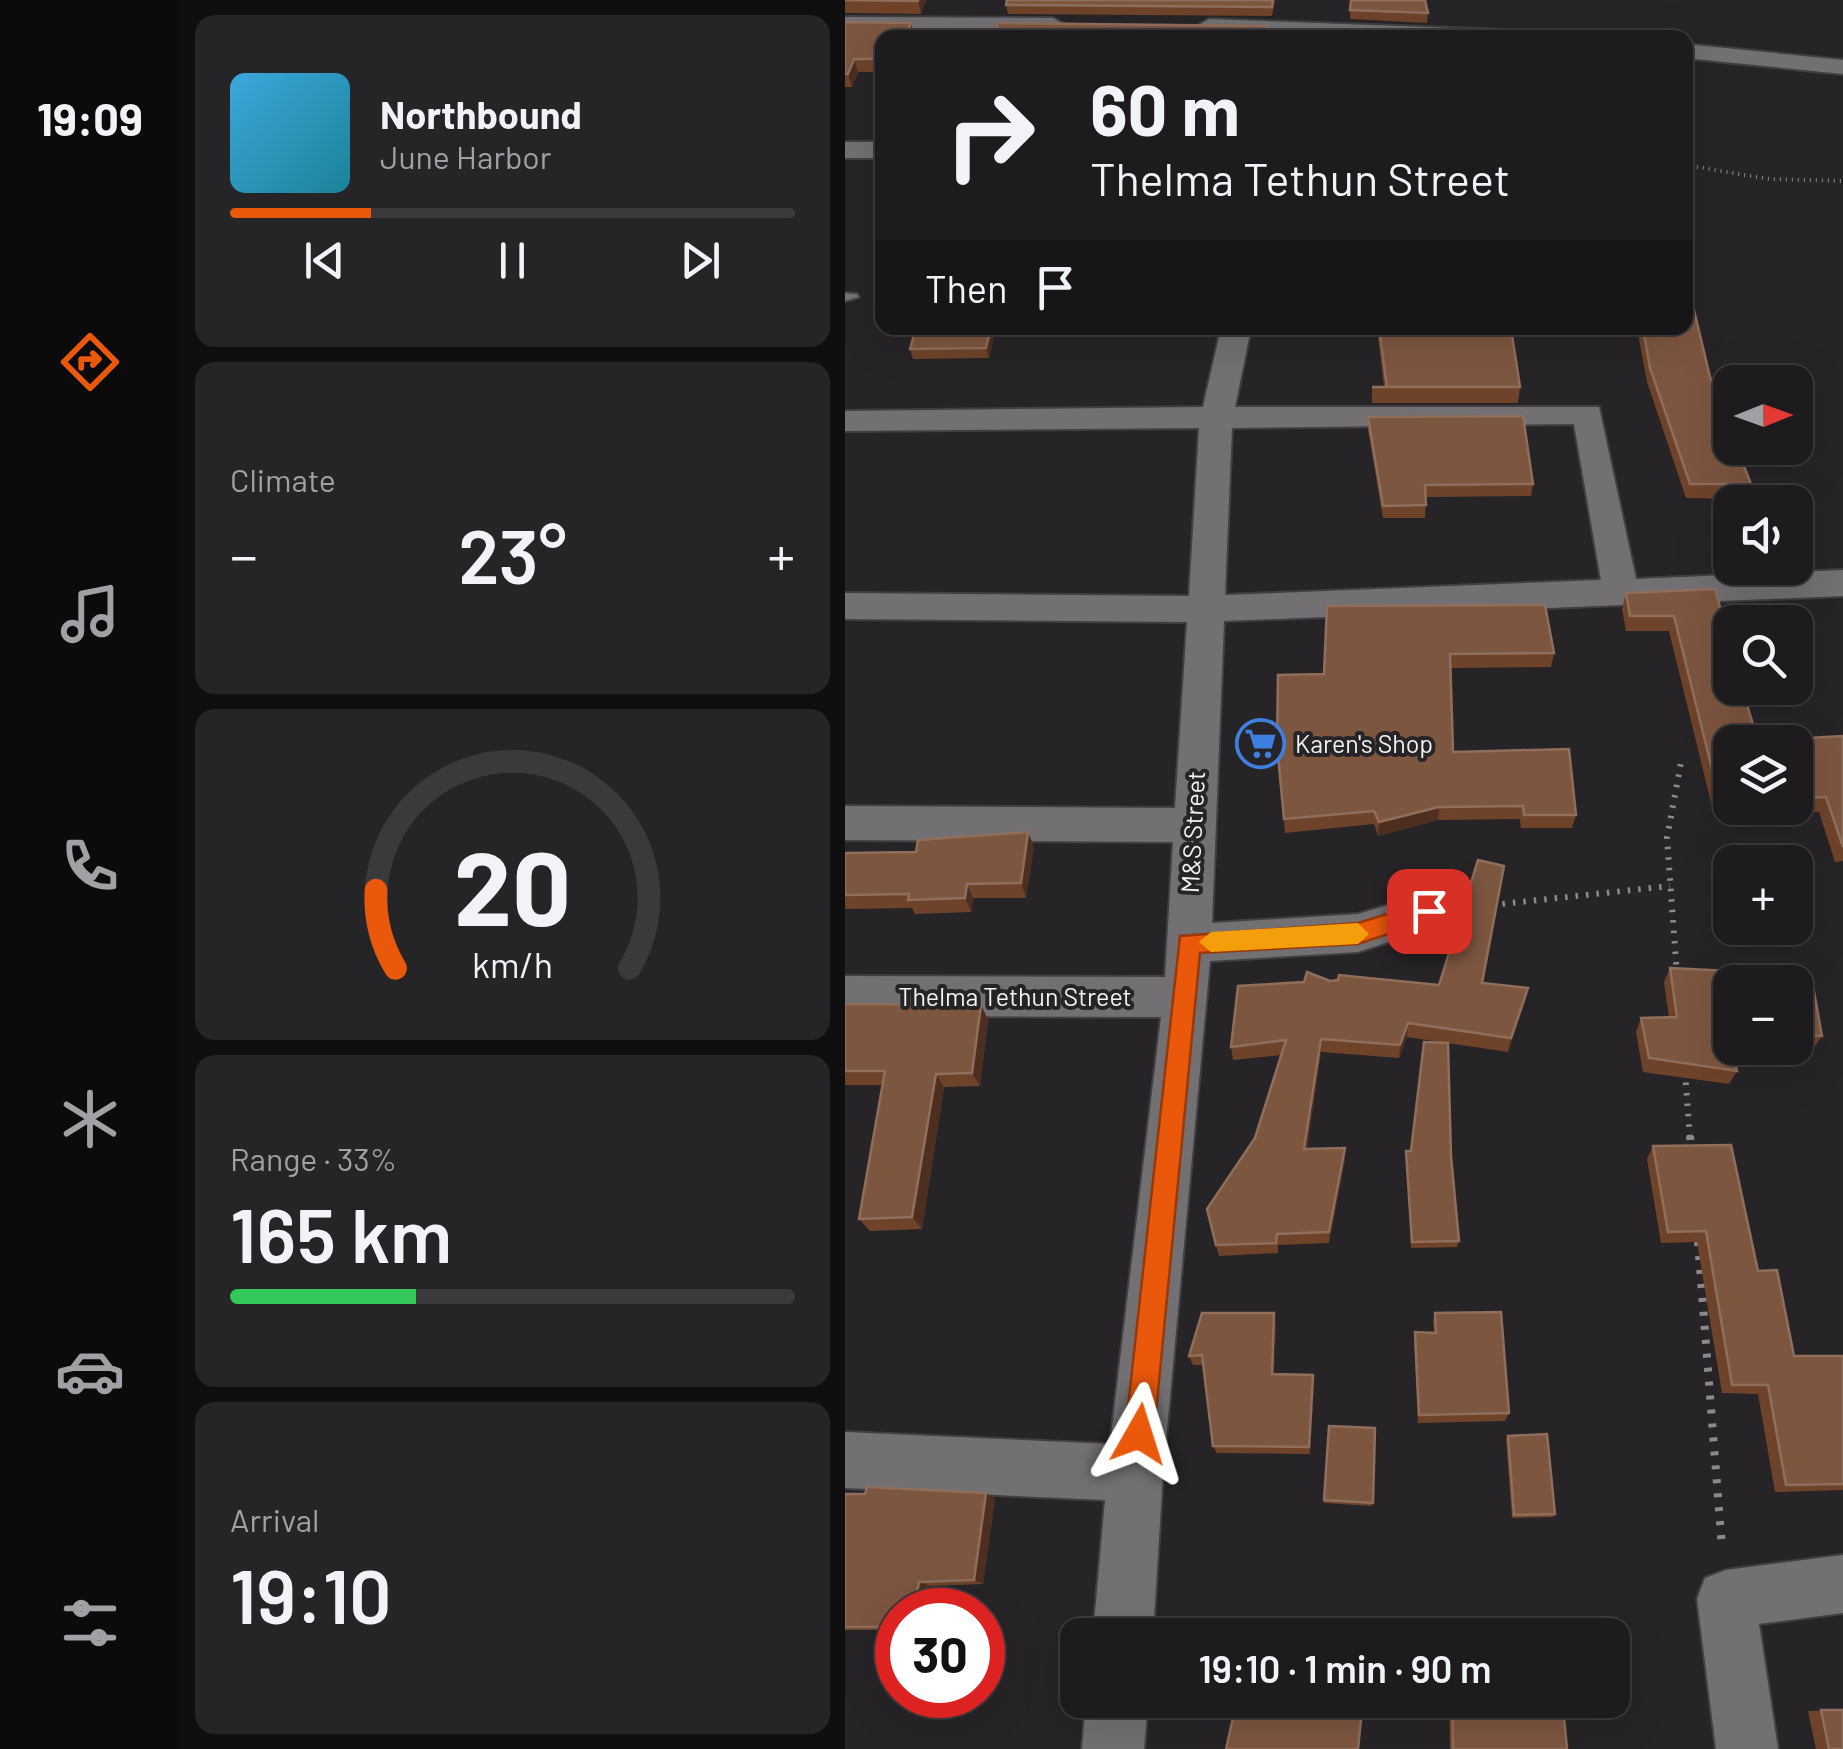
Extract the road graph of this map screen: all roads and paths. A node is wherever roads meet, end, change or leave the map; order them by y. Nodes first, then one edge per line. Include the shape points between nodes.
1 (845, 24) edge
2 (1081, 25) edge
3 (1179, 26) edge
4 (1297, 30) edge
5 (1693, 53) edge
6 (1843, 68) edge
7 (845, 150) edge
8 (875, 150) edge
9 (1693, 166) edge
10 (1843, 181) edge
11 (1234, 335) edge
12 (845, 421) edge
13 (1216, 421) junction
14 (1843, 583) edge
15 (1621, 594) junction
16 (845, 606) edge
17 (1209, 609) junction
18 (1682, 757) dead end
19 (845, 823) edge
20 (1192, 824) junction
21 (1670, 886) junction
22 (1429, 911) joint
23 (1189, 943) junction
24 (1678, 985) edge
25 (845, 996) edge
26 (1185, 997) junction
27 (1684, 1064) edge
28 (1692, 1164) edge
29 (1697, 1223) edge
30 (845, 1460) edge
31 (1135, 1473) junction
32 (1843, 1584) edge
33 (1726, 1600) junction
34 (1124, 1618) edge
35 (1116, 1718) edge
36 (1113, 1749) edge
37 (1747, 1749) edge

1 - 2 street
3 - 4 street
5 - 6 street
7 - 8 street
9 - 10 path via 1769,179
11 - 13 street, M&S Street
12 - 13 street
13 - 15 street via 1588,414
13 - 17 street, M&S Street
14 - 15 street
15 - 17 street
16 - 17 street
17 - 20 street, M&S Street
18 - 21 path via 1669,793
19 - 20 street
20 - 23 street, M&S Street
21 - 22 path
21 - 24 path
22 - 23 street via 1358,934
23 - 26 street, M&S Street
25 - 26 street, Thelma Tethun Street
26 - 31 street, M&S Street
27 - 28 path
29 - 33 path
30 - 31 street
31 - 34 street, M&S Street
32 - 33 street
33 - 37 street
35 - 36 street

